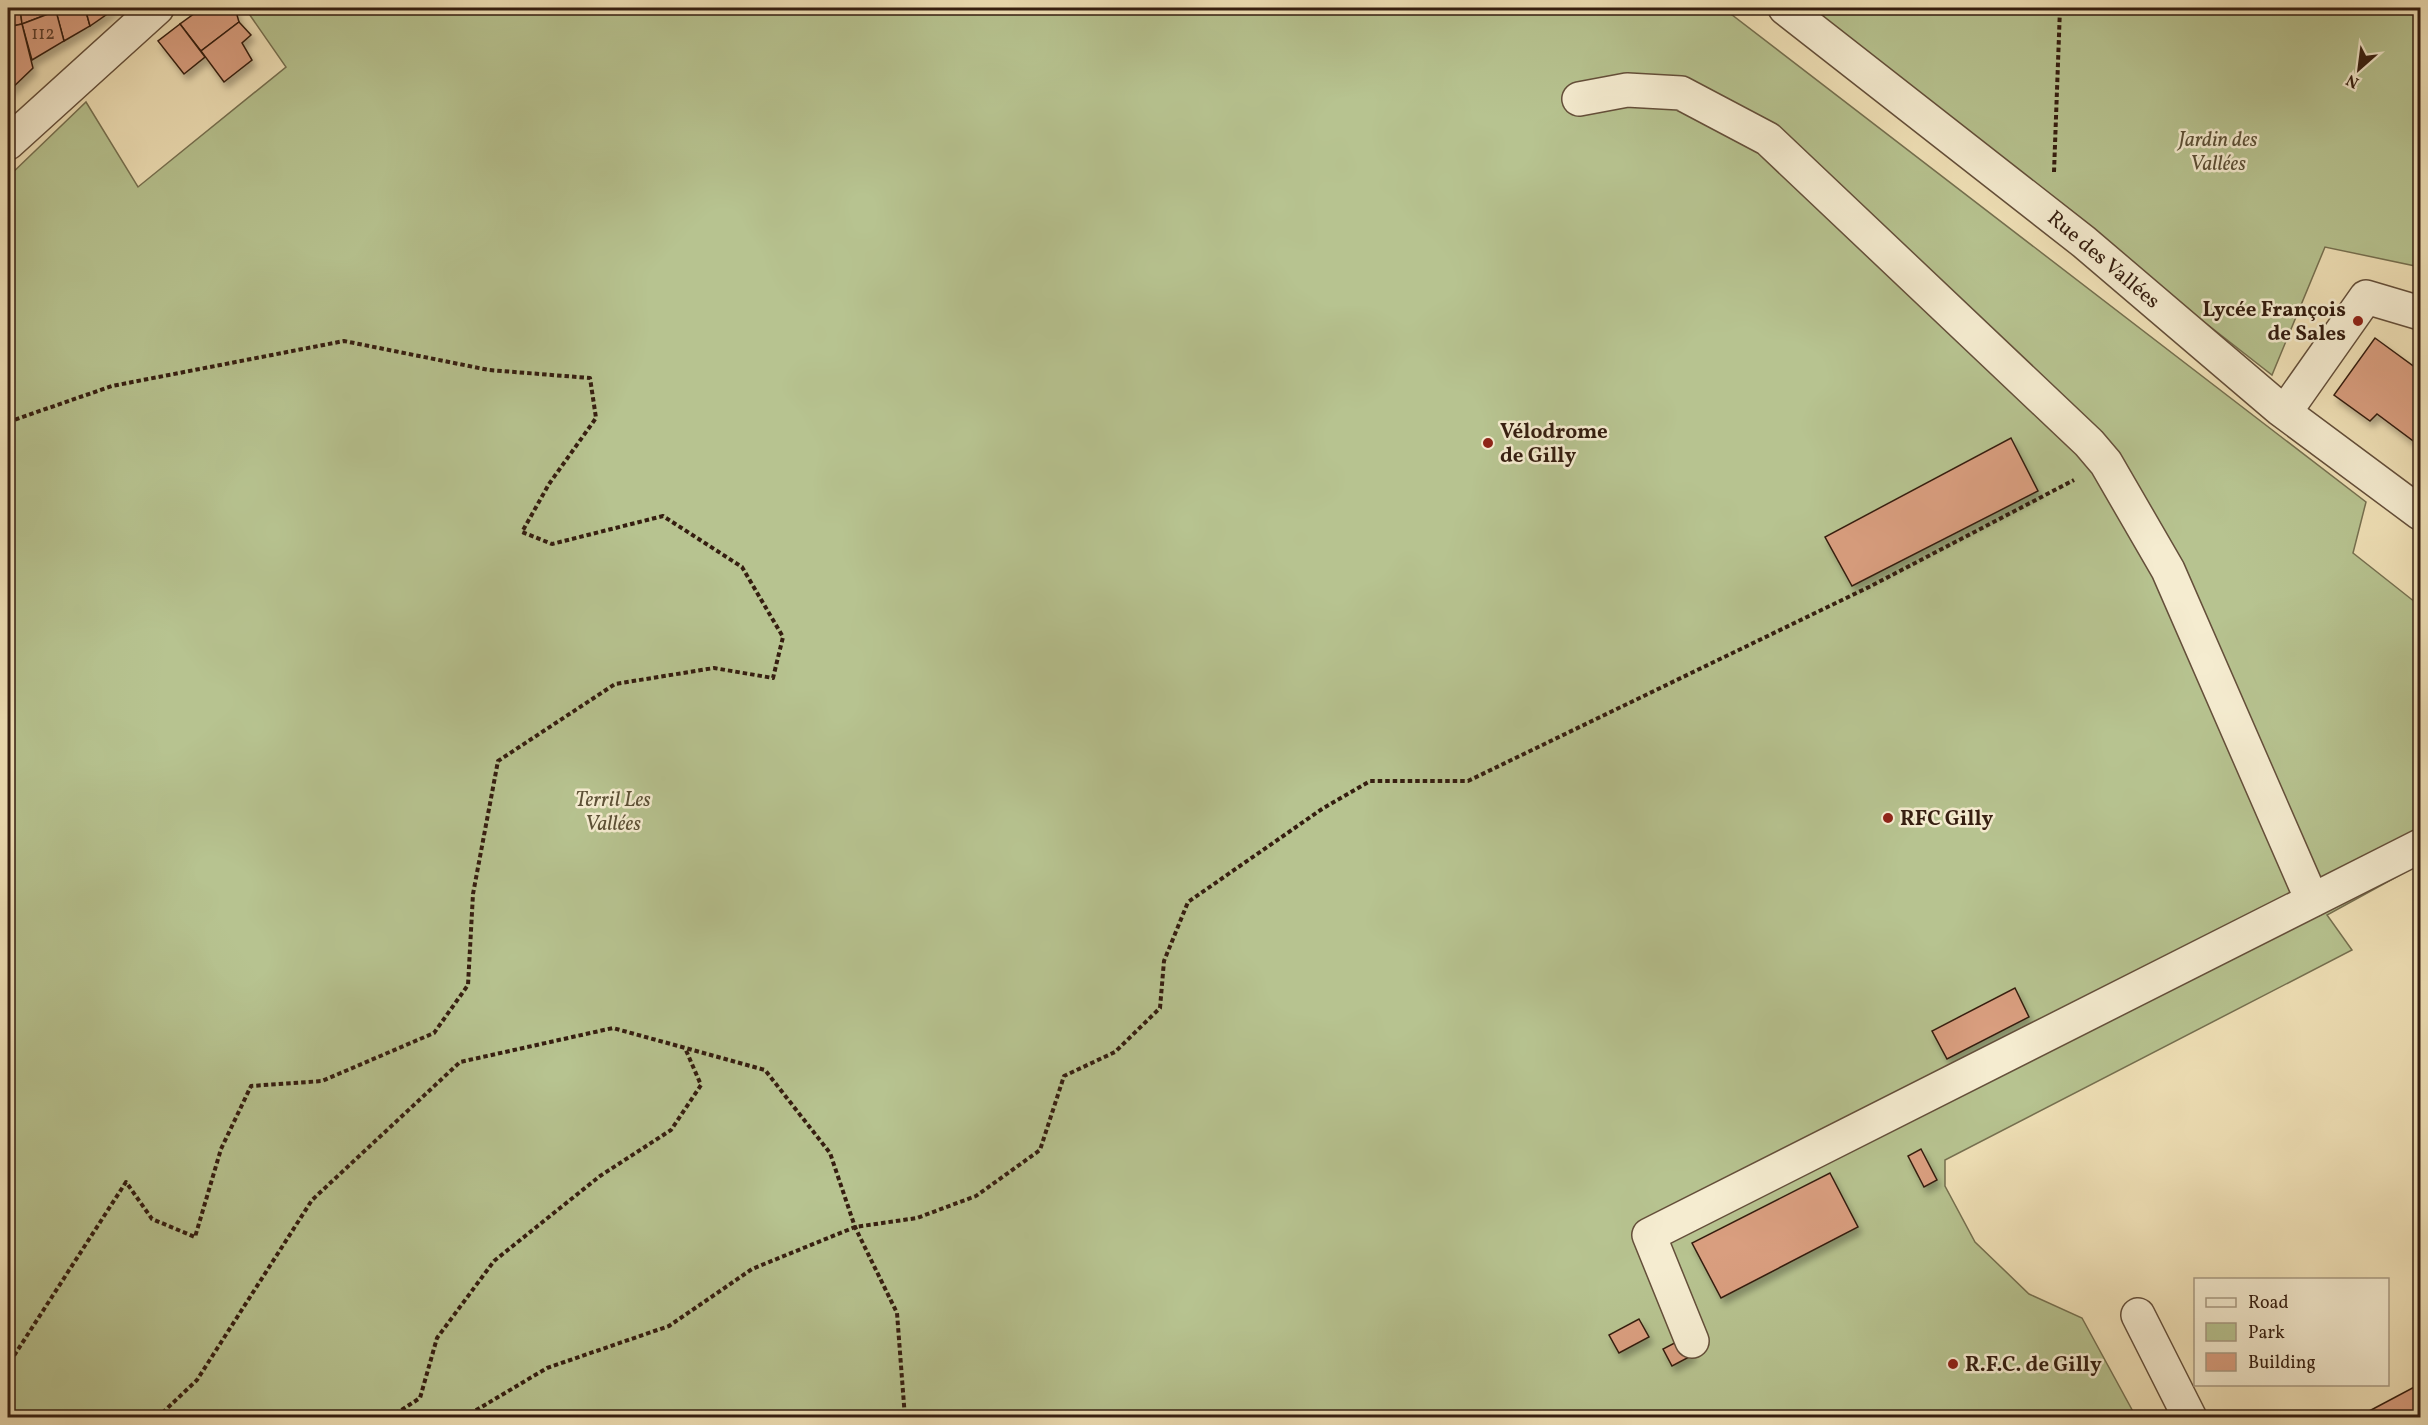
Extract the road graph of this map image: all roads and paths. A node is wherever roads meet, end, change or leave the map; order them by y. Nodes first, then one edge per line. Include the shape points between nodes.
1 (157, 8) edge
2 (1785, 8) edge
3 (2060, 8) edge
4 (1579, 99) dead end
5 (8, 143) edge
6 (2052, 216) junction
7 (2421, 314) edge
8 (2285, 412) junction
9 (8, 422) edge
10 (2106, 463) junction
11 (2421, 513) edge
12 (2421, 846) edge
13 (2313, 900) junction
14 (685, 1048) junction
15 (855, 1227) junction
16 (2138, 1315) dead end
17 (1692, 1341) dead end
18 (8, 1365) edge
19 (157, 1418) edge
20 (390, 1418) edge
21 (463, 1418) edge
22 (905, 1418) edge
23 (2190, 1418) edge

1 - 5 street
2 - 6 street, Rue des Vallées
3 - 6 path
4 - 10 street via 1628,90 1681,93 1768,139
6 - 8 street, Rue des Vallées
7 - 8 street via 2366,297
8 - 11 street, Rue des Vallées
9 - 18 path via 112,386 344,340 489,370 590,378 596,418 549,484 522,532 552,544 663,516 742,567 783,637 773,678 714,668 615,684 498,761 473,894 468,984 434,1033 322,1082 251,1086 221,1149 195,1237 152,1219 126,1182
10 - 13 street via 2168,570
10 - 15 path via 1872,586 1467,780 1371,781 1323,809 1188,902 1164,961 1160,1008 1116,1052 1064,1076 1040,1150 976,1196 917,1218
12 - 13 street
13 - 17 street via 1649,1235
14 - 15 path via 765,1070 830,1153
14 - 19 path via 613,1028 460,1062 312,1200 197,1380
14 - 20 path via 701,1085 671,1130 600,1176 494,1261 437,1338 420,1398
15 - 21 path via 752,1269 669,1326 547,1368
15 - 22 path via 897,1313
16 - 23 street

